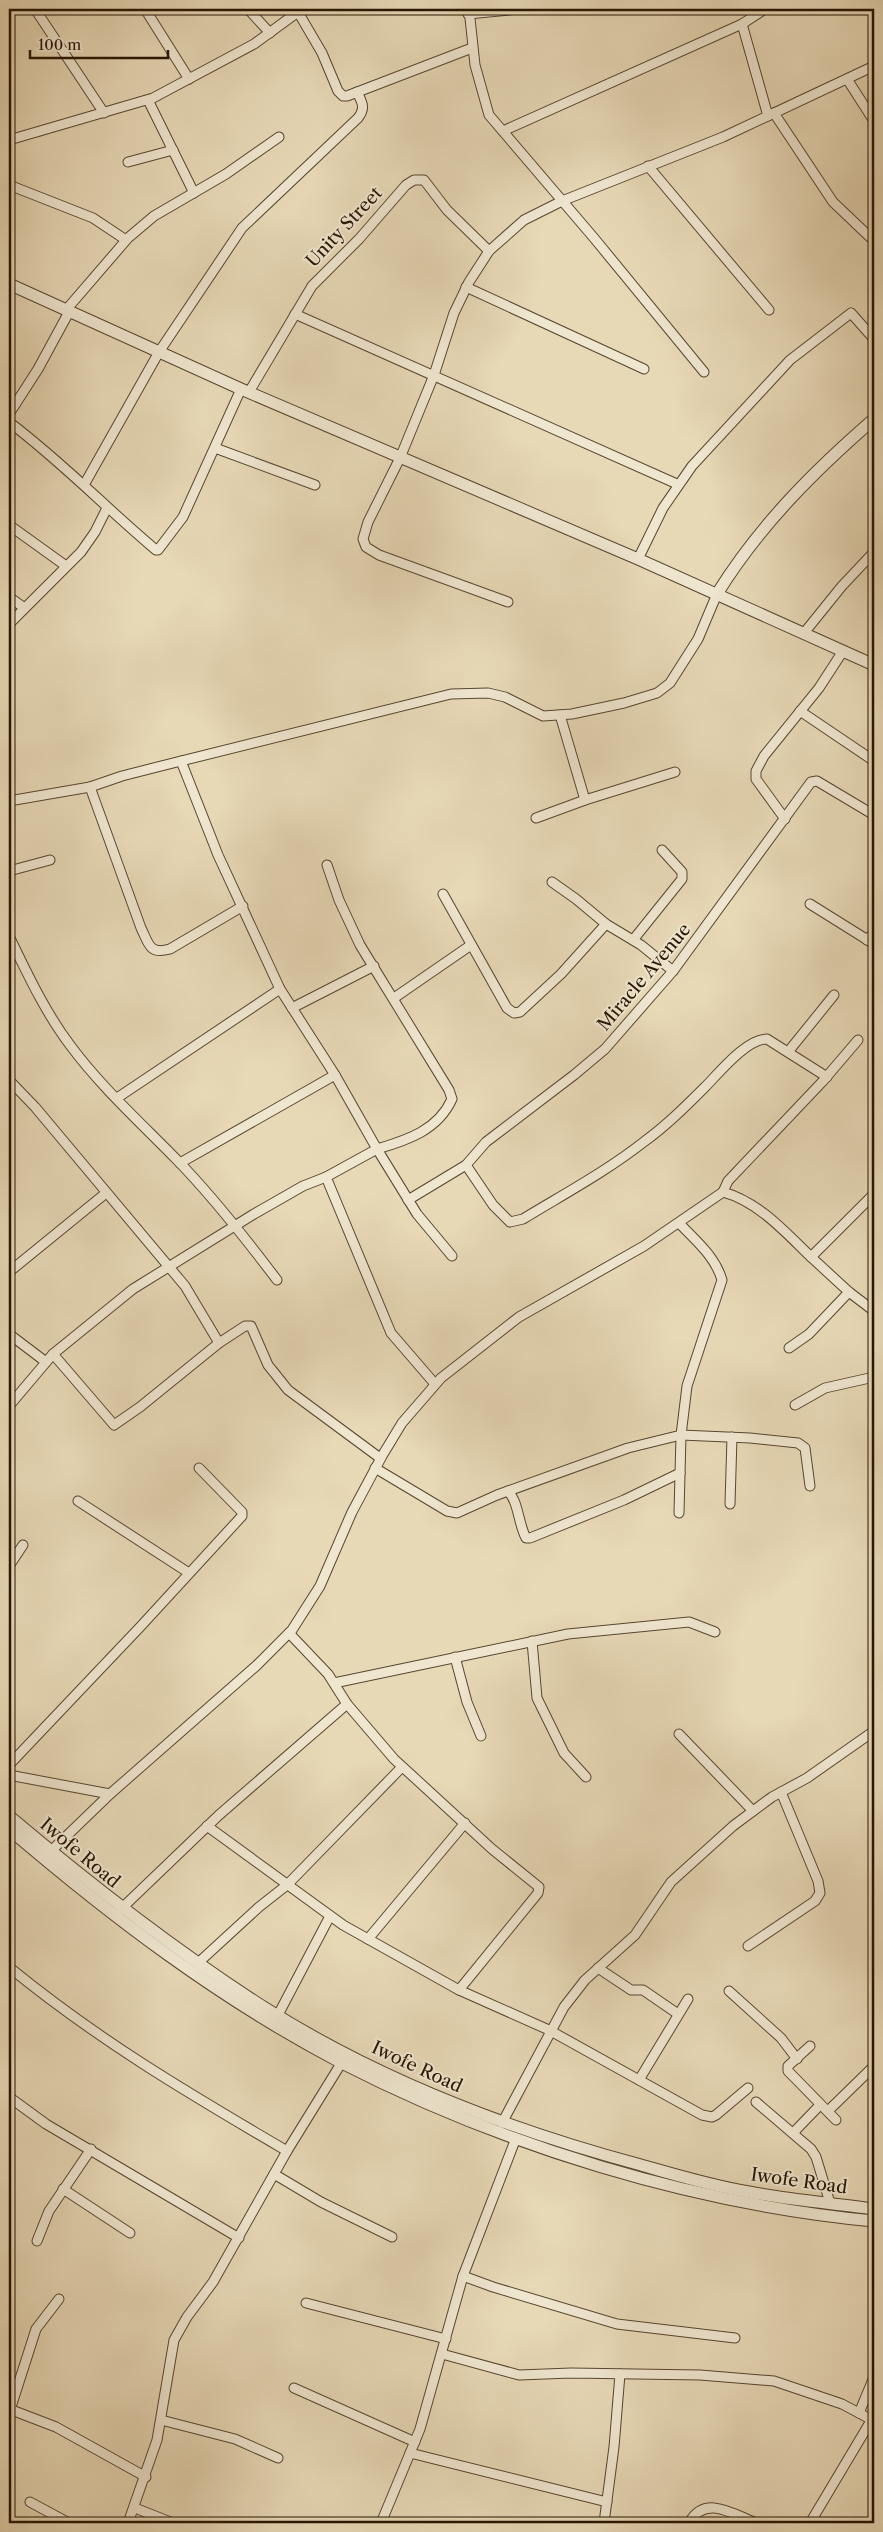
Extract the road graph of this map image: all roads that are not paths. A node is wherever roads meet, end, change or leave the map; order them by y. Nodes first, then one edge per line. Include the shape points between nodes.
1 (35, 9) edge
2 (145, 9) edge
3 (248, 9) edge
4 (520, 9) edge
5 (765, 9) edge
6 (300, 10) edge
7 (468, 12) edge
8 (742, 24) junction
9 (270, 33) junction
10 (472, 48) junction
11 (874, 66) edge
12 (189, 78) junction
13 (847, 78) junction
14 (357, 92) junction
15 (148, 100) junction
16 (104, 113) junction
17 (771, 114) junction
18 (874, 121) edge
19 (503, 131) junction
20 (279, 137) dead end
21 (9, 140) edge
22 (172, 150) junction
23 (128, 162) dead end
24 (648, 166) junction
25 (9, 185) edge
26 (194, 193) junction
27 (562, 201) junction
28 (126, 240) junction
29 (874, 241) edge
30 (489, 251) junction
31 (9, 284) edge
32 (466, 287) junction
33 (769, 310) dead end
34 (67, 311) junction
35 (295, 314) junction
36 (874, 338) edge
37 (159, 352) junction
38 (644, 369) dead end
39 (704, 372) dead end
40 (434, 375) junction
41 (245, 390) junction
42 (9, 414) edge
43 (874, 419) edge
44 (9, 422) edge
45 (215, 448) junction
46 (400, 458) junction
47 (677, 484) junction
48 (84, 485) junction
49 (315, 485) dead end
50 (106, 508) junction
51 (9, 525) edge
52 (874, 552) edge
53 (638, 559) junction
54 (66, 566) junction
55 (717, 594) junction
56 (9, 597) edge
57 (508, 602) dead end
58 (23, 607) junction
59 (9, 624) edge
60 (804, 633) junction
61 (843, 650) junction
62 (874, 665) edge
63 (800, 711) junction
64 (560, 715) junction
65 (182, 761) junction
66 (874, 761) edge
67 (675, 772) dead end
68 (90, 787) junction
69 (584, 800) junction
70 (9, 801) edge
71 (874, 815) edge
72 (536, 818) dead end
73 (785, 819) junction
74 (662, 850) dead end
75 (50, 860) dead end
76 (327, 865) dead end
77 (9, 871) edge
78 (552, 882) dead end
79 (443, 894) dead end
80 (810, 904) dead end
81 (243, 906) junction
82 (606, 924) junction
83 (874, 932) edge
84 (9, 936) edge
85 (633, 940) junction
86 (870, 942) edge
87 (471, 944) junction
88 (374, 966) junction
89 (674, 972) junction
90 (280, 989) junction
91 (834, 995) dead end
92 (394, 998) junction
93 (292, 1008) junction
94 (858, 1040) dead end
95 (788, 1052) junction
96 (335, 1075) junction
97 (827, 1077) junction
98 (9, 1080) edge
99 (117, 1098) junction
100 (377, 1149) junction
101 (180, 1163) junction
102 (466, 1165) junction
103 (326, 1177) junction
104 (723, 1192) junction
105 (106, 1193) junction
106 (874, 1194) edge
107 (408, 1200) junction
108 (679, 1223) junction
109 (236, 1226) junction
110 (452, 1256) dead end
111 (812, 1257) junction
112 (166, 1266) junction
113 (9, 1272) edge
114 (277, 1280) dead end
115 (849, 1292) junction
116 (874, 1311) edge
117 (9, 1334) edge
118 (218, 1343) junction
119 (789, 1348) dead end
120 (53, 1354) junction
121 (46, 1362) junction
122 (874, 1376) edge
123 (435, 1384) junction
124 (795, 1405) dead end
125 (9, 1406) edge
126 (681, 1435) junction
127 (732, 1438) junction
128 (380, 1458) junction
129 (199, 1468) dead end
130 (375, 1468) junction
131 (680, 1473) junction
132 (810, 1486) dead end
133 (508, 1492) junction
134 (78, 1501) dead end
135 (730, 1504) dead end
136 (679, 1513) dead end
137 (23, 1546) dead end
138 (9, 1566) edge
139 (190, 1573) junction
140 (715, 1632) dead end
141 (289, 1633) junction
142 (532, 1641) junction
143 (456, 1657) junction
144 (334, 1683) junction
145 (347, 1704) junction
146 (874, 1732) edge
147 (680, 1734) dead end
148 (481, 1736) dead end
149 (9, 1765) edge
150 (402, 1767) junction
151 (9, 1775) edge
152 (586, 1778) dead end
153 (781, 1792) junction
154 (110, 1794) junction
155 (753, 1811) junction
156 (9, 1816) edge
157 (465, 1823) junction
158 (207, 1826) junction
159 (9, 1829) edge
160 (50, 1851) junction
161 (288, 1885) junction
162 (121, 1909) junction
163 (330, 1916) junction
164 (368, 1939) junction
165 (748, 1946) dead end
166 (172, 1952) junction
167 (198, 1963) junction
168 (9, 1967) edge
169 (598, 1968) junction
170 (459, 1990) junction
171 (729, 1991) dead end
172 (688, 1999) dead end
173 (678, 2014) junction
174 (278, 2015) junction
175 (549, 2030) junction
176 (810, 2046) dead end
177 (797, 2059) junction
178 (342, 2062) junction
179 (871, 2069) dead end
180 (639, 2080) junction
181 (748, 2088) dead end
182 (9, 2097) edge
183 (756, 2102) dead end
184 (820, 2104) junction
185 (828, 2111) junction
186 (836, 2120) dead end
187 (502, 2123) junction
188 (793, 2133) junction
189 (516, 2138) junction
190 (91, 2149) junction
191 (287, 2151) junction
192 (274, 2174) junction
193 (63, 2190) junction
194 (830, 2203) junction
195 (874, 2208) edge
196 (874, 2221) edge
197 (130, 2233) dead end
198 (239, 2238) junction
199 (392, 2238) dead end
200 (37, 2241) dead end
201 (463, 2276) junction
202 (59, 2299) dead end
203 (306, 2303) dead end
204 (735, 2338) dead end
205 (446, 2339) junction
206 (442, 2354) junction
207 (620, 2374) junction
208 (874, 2377) edge
209 (294, 2388) dead end
210 (9, 2410) edge
211 (859, 2413) junction
212 (161, 2420) junction
213 (873, 2420) edge
214 (415, 2442) junction
215 (410, 2453) junction
216 (278, 2458) dead end
217 (146, 2477) junction
218 (30, 2502) dead end
219 (607, 2502) junction
220 (135, 2508) junction
221 (69, 2523) edge
222 (128, 2523) edge
223 (173, 2523) edge
224 (381, 2523) edge
225 (604, 2523) edge
226 (689, 2523) edge
227 (756, 2523) edge
228 (810, 2523) edge

1 - 16 street
2 - 12 street
3 - 9 street
4 - 7 street
5 - 8 street
6 - 9 street
6 - 14 street via 338,91 343,96
7 - 10 street
8 - 17 street
8 - 19 street
9 - 12 street
10 - 14 street
10 - 19 street via 484,102 489,115
11 - 13 street
12 - 15 street
13 - 17 street
13 - 18 street
14 - 37 street via 363,105 358,118 242,228
15 - 16 street
15 - 22 street
16 - 21 street
17 - 24 street via 723,138
17 - 29 street via 833,202
19 - 27 street
20 - 26 street
22 - 23 street
22 - 26 street
24 - 27 street
24 - 33 street
25 - 28 street via 93,218
26 - 28 street via 154,216
27 - 30 street via 524,220
27 - 39 street
28 - 34 street
30 - 32 street
30 - 35 street, Unity Street via 447,210 424,180 414,180 406,184 359,239 312,286
31 - 34 street
32 - 38 street
32 - 40 street
34 - 37 street
34 - 42 street via 38,369
35 - 40 street
35 - 41 street, Unity Street
36 - 47 street via 851,313 846,316 790,360
37 - 41 street
37 - 48 street
40 - 46 street
40 - 47 street
41 - 45 street, Unity Street
41 - 46 street
43 - 55 street via 825,462 778,512 736,563
44 - 48 street via 44,448
45 - 49 street
45 - 50 street, Unity Street via 183,517 161,549 156,550
46 - 53 street
46 - 57 street via 368,522 363,539 366,547 379,555
47 - 53 street
48 - 50 street
50 - 54 street via 81,552
51 - 54 street
52 - 60 street
53 - 55 street
54 - 58 street
55 - 60 street
55 - 64 street via 698,639 670,683 657,693 624,703
56 - 58 street
58 - 59 street
60 - 61 street
61 - 62 street
61 - 63 street
63 - 66 street
63 - 73 street via 756,770 756,779
64 - 65 street via 543,716 488,693 452,694
64 - 69 street
65 - 68 street
65 - 81 street via 218,855
67 - 69 street
68 - 70 street
68 - 81 street via 141,928 152,949 159,952 170,949
69 - 72 street
71 - 73 street, Miracle Avenue via 817,781 808,786
73 - 89 street, Miracle Avenue
74 - 85 street via 682,872 682,879
75 - 77 street
76 - 88 street via 353,930
78 - 82 street
79 - 87 street
80 - 86 street
81 - 90 street
82 - 85 street
82 - 87 street via 561,974 517,1013 507,1008
83 - 86 street
84 - 99 street via 52,1019 93,1074
85 - 89 street
87 - 92 street
88 - 92 street
88 - 93 street
89 - 102 street, Miracle Avenue via 605,1049 486,1142
90 - 93 street
90 - 99 street
91 - 95 street
92 - 100 street via 452,1099 431,1127
93 - 96 street
94 - 97 street
95 - 97 street
95 - 102 street via 767,1038 759,1039 645,1142 522,1219 510,1222 493,1205
96 - 100 street
96 - 101 street
97 - 104 street via 763,1142 728,1181
98 - 105 street
99 - 101 street
100 - 103 street
100 - 107 street
101 - 109 street
102 - 107 street, Miracle Avenue
103 - 109 street via 303,1186
103 - 123 street via 391,1332
104 - 108 street
104 - 111 street via 741,1197
105 - 112 street
105 - 113 street
106 - 111 street
107 - 110 street
108 - 123 street via 519,1317
108 - 126 street via 708,1254 722,1280 687,1386
109 - 112 street
109 - 114 street
111 - 115 street
112 - 118 street via 184,1286
112 - 120 street
115 - 116 street
115 - 119 street via 810,1334
117 - 121 street
118 - 120 street via 140,1408 114,1425
118 - 128 street via 245,1326 251,1326 276,1377 288,1390
120 - 121 street
121 - 125 street
122 - 124 street via 824,1388
123 - 128 street via 402,1423
126 - 127 street
126 - 131 street
126 - 133 street via 628,1448
127 - 132 street via 803,1445
127 - 135 street
128 - 130 street
129 - 139 street via 242,1512 242,1516
130 - 133 street via 447,1511 457,1513
130 - 141 street via 320,1586
131 - 133 street via 624,1500 530,1538 526,1538 522,1530 513,1497
131 - 136 street
134 - 139 street
137 - 138 street
139 - 149 street
140 - 142 street via 689,1622 568,1634
141 - 144 street
141 - 154 street
142 - 143 street
142 - 152 street via 537,1698 564,1753
143 - 144 street
143 - 148 street via 467,1702
144 - 145 street
145 - 150 street
145 - 158 street
146 - 153 street
147 - 155 street
150 - 157 street
150 - 161 street
151 - 154 street
153 - 155 street
153 - 165 street via 820,1893 815,1902
154 - 160 street
155 - 169 street via 696,1857 671,1882 635,1935
156 - 160 street, Iwofe Road
157 - 164 street
157 - 170 street via 539,1887 515,1924
158 - 161 street
158 - 162 street
159 - 166 street, Iwofe Road via 114,1916
160 - 162 street, Iwofe Road
161 - 163 street
161 - 167 street
162 - 166 street, Iwofe Road
163 - 164 street
163 - 174 street
164 - 170 street
166 - 167 street, Iwofe Road
166 - 178 street, Iwofe Road via 263,2018
167 - 174 street, Iwofe Road
168 - 191 street via 94,2034
169 - 173 street via 632,1990 643,1990
169 - 175 street via 585,1980
170 - 175 street
171 - 177 street via 782,2038
172 - 173 street
173 - 180 street
174 - 187 street, Iwofe Road via 408,2083
175 - 180 street
175 - 187 street
176 - 177 street
177 - 184 street via 788,2066 788,2072
178 - 189 street, Iwofe Road via 413,2096
178 - 191 street
179 - 185 street
180 - 181 street via 702,2115 712,2117
182 - 190 street via 46,2124
183 - 188 street
184 - 185 street
184 - 188 street
185 - 186 street
187 - 194 street, Iwofe Road via 577,2148 710,2184 795,2200
188 - 194 street via 816,2157
189 - 196 street, Iwofe Road via 672,2185 793,2210
189 - 201 street
190 - 193 street
190 - 198 street
191 - 192 street
192 - 198 street
192 - 199 street
193 - 197 street
193 - 200 street via 49,2211
194 - 195 street, Iwofe Road
198 - 212 street via 174,2340
201 - 204 street via 617,2324
201 - 205 street
202 - 210 street via 36,2329
203 - 205 street
205 - 206 street
206 - 207 street via 519,2375
206 - 214 street
207 - 211 street via 700,2375 774,2382 842,2404
207 - 219 street
208 - 211 street
209 - 214 street
210 - 217 street via 56,2427
211 - 213 street
212 - 216 street via 236,2439
212 - 217 street
213 - 228 street
214 - 215 street
215 - 219 street
215 - 224 street
217 - 220 street
218 - 221 street
219 - 225 street
220 - 222 street
220 - 223 street
226 - 227 street via 694,2514 711,2506

